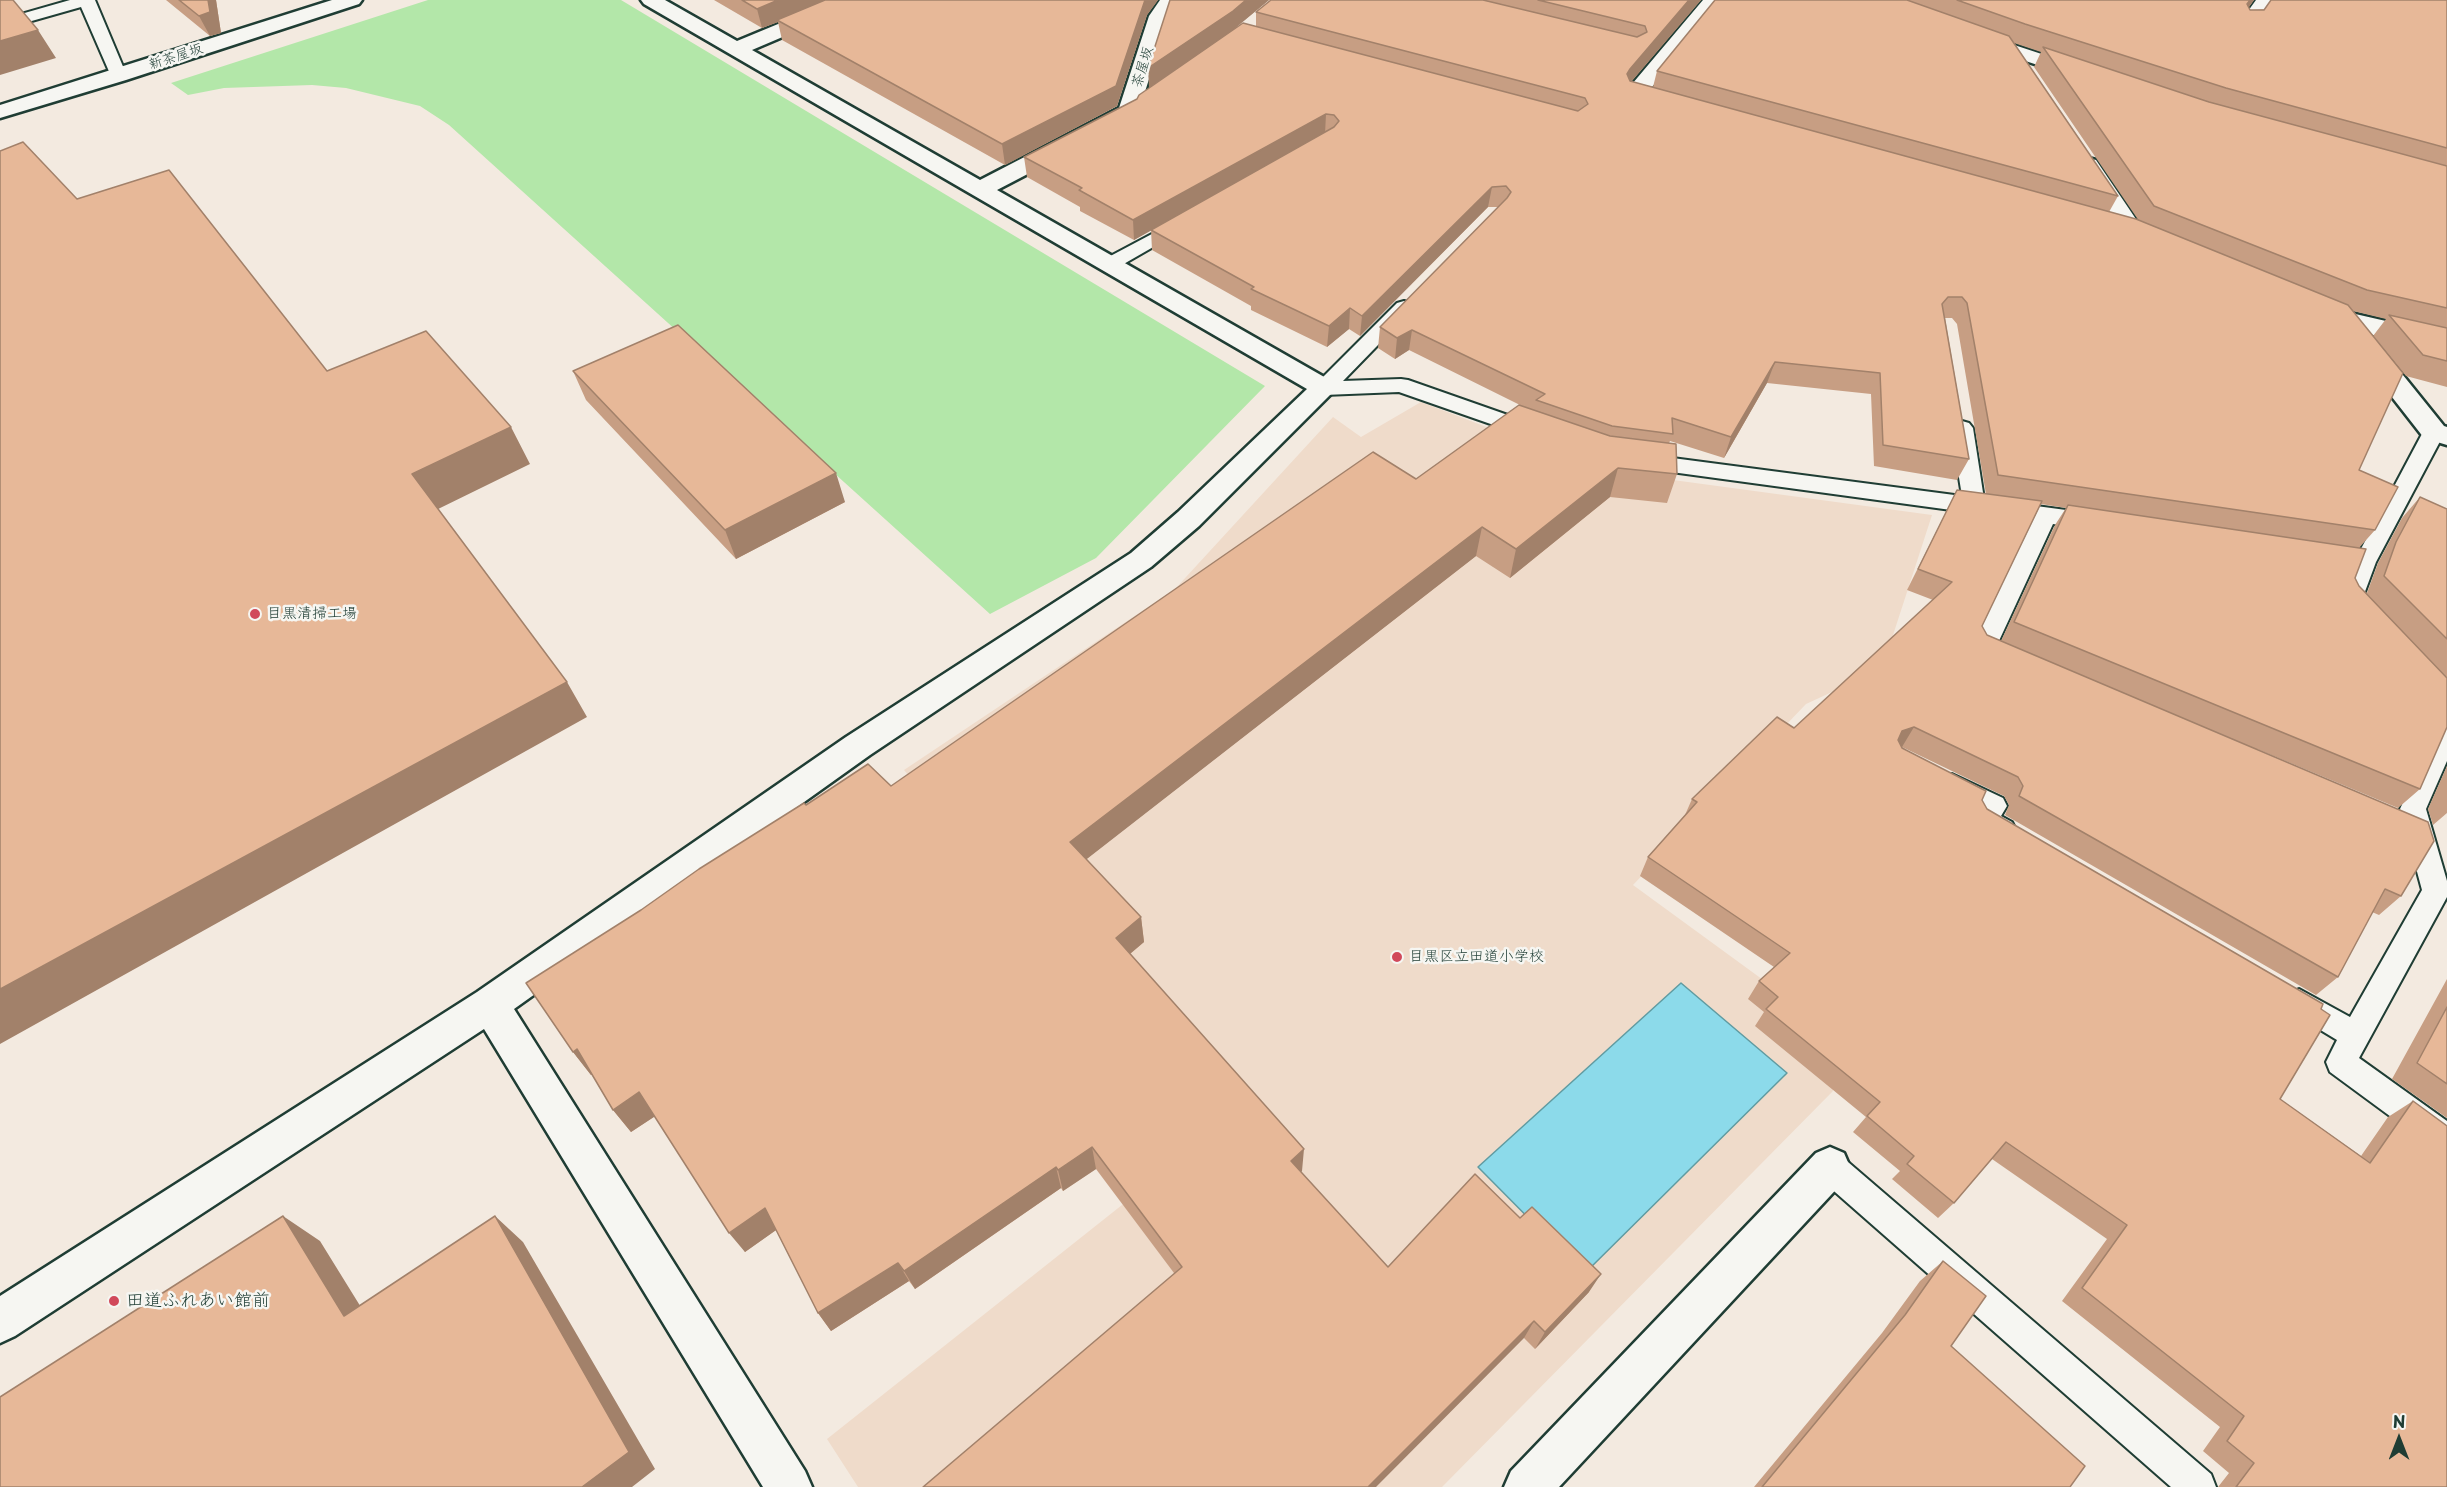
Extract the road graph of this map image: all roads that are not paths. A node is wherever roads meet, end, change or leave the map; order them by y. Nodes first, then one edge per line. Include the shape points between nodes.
1 (87, 0) edge
2 (352, 0) edge
3 (651, 0) edge
4 (853, 0) edge
5 (1170, 0) edge
6 (1713, 0) edge
7 (2264, 0) edge
8 (2246, 25) edge
9 (0, 26) edge
10 (1956, 31) edge
11 (736, 49) junction
12 (2009, 50) junction
13 (119, 76) junction
14 (2029, 79) edge
15 (2096, 79) edge
16 (1148, 99) edge
17 (1681, 108) edge
18 (0, 112) edge
19 (1129, 112) junction
20 (2074, 146) edge
21 (979, 190) junction
22 (1202, 212) edge
23 (2099, 223) edge
24 (2133, 233) junction
25 (2178, 251) edge
26 (1108, 265) junction
27 (1414, 297) edge
28 (2299, 300) edge
29 (2343, 319) junction
30 (2447, 343) edge
31 (1324, 388) junction
32 (1958, 403) edge
33 (2441, 434) edge
34 (1547, 436) edge
35 (1626, 459) edge
36 (1974, 504) junction
37 (2047, 514) junction
38 (2117, 525) edge
39 (2341, 558) edge
40 (2365, 561) junction
41 (2375, 624) edge
42 (2028, 665) edge
43 (2447, 732) edge
44 (1932, 775) edge
45 (2388, 818) edge
46 (2420, 832) junction
47 (2024, 842) edge
48 (2272, 987) edge
49 (490, 1004) junction
50 (2355, 1035) junction
51 (2447, 1140) edge
52 (1830, 1167) joint
53 (0, 1322) edge
54 (789, 1487) edge
55 (1527, 1487) edge
56 (2198, 1487) edge

1 - 9 lane
1 - 13 lane
2 - 13 street, 新茶屋坂
3 - 11 street
4 - 11 street
5 - 19 street, 茶屋坂 via 1159,16
6 - 17 street via 1635,95
7 - 8 lane
10 - 12 street
11 - 21 street
12 - 14 street
12 - 15 street
13 - 18 street, 新茶屋坂
16 - 19 lane
19 - 21 street
20 - 24 street
21 - 26 street
22 - 26 lane
23 - 24 street
24 - 25 street
26 - 31 street
27 - 31 lane
28 - 29 street
29 - 30 street
29 - 33 street
31 - 34 lane via 1401,385
31 - 49 street via 1166,541 1141,560 858,746
32 - 36 lane
33 - 40 lane
35 - 36 lane
36 - 37 lane
37 - 38 lane
37 - 42 lane via 1984,647
39 - 40 lane
40 - 41 lane via 2351,599
43 - 46 lane via 2413,809
44 - 47 lane via 1994,806 1983,818
45 - 46 lane
46 - 50 lane via 2436,891
48 - 50 lane
49 - 53 street
49 - 54 street
50 - 51 lane via 2342,1062
52 - 55 street
52 - 56 lane

